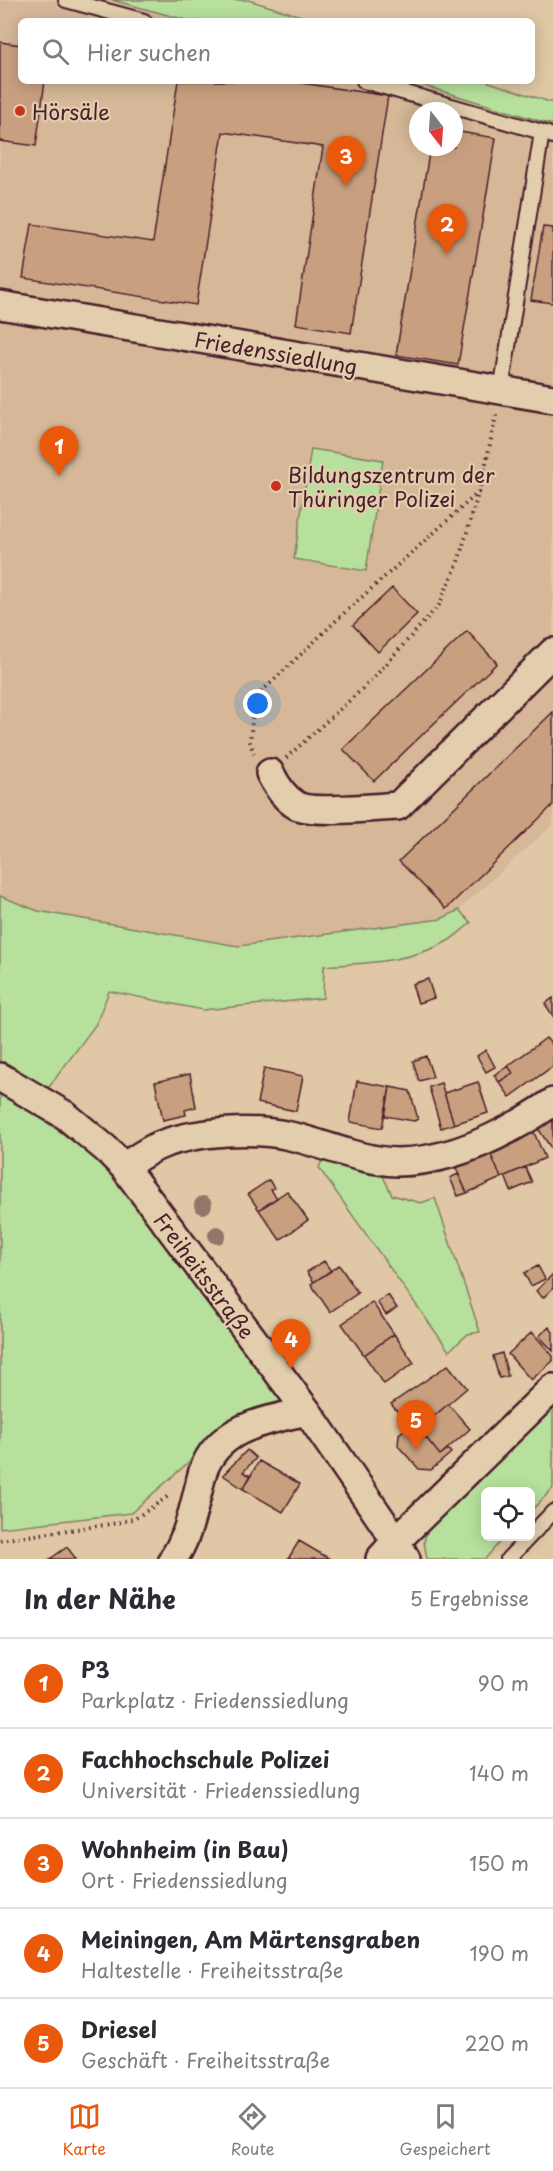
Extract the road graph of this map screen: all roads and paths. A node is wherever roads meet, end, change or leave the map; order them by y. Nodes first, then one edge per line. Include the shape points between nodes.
1 (66, 0) edge
2 (133, 18) edge
3 (374, 84) edge
4 (547, 134) edge
5 (0, 305) edge
6 (501, 391) junction
7 (553, 399) edge
8 (478, 492) junction
9 (553, 652) edge
10 (270, 773) junction
11 (0, 1077) edge
12 (553, 1102) edge
13 (124, 1167) junction
14 (553, 1388) edge
15 (307, 1412) junction
16 (203, 1471) junction
17 (553, 1512) edge
18 (535, 1531) edge
19 (0, 1540) edge
20 (525, 1541) edge
21 (394, 1553) edge
22 (173, 1559) edge
23 (508, 1559) edge

1 - 2 lane
3 - 4 lane
4 - 6 lane
5 - 6 street, Friedenssiedlung
6 - 7 street, Friedenssiedlung
6 - 8 path
8 - 10 path via 457,565 439,605 370,682
8 - 10 path via 254,699 250,742 256,759
9 - 10 street via 398,806 344,810 297,806 278,788
11 - 13 street, Freiheitsstraße via 65,1115
12 - 13 street via 494,1137 444,1156 418,1161 375,1160 289,1135 256,1132 182,1138 147,1151
13 - 15 street, Freiheitsstraße
14 - 21 street, Freiheitsstraße
15 - 16 street via 245,1427 213,1451
15 - 21 street, Freiheitsstraße
16 - 19 path via 136,1518
16 - 22 street via 189,1526
17 - 18 lane
20 - 23 lane

